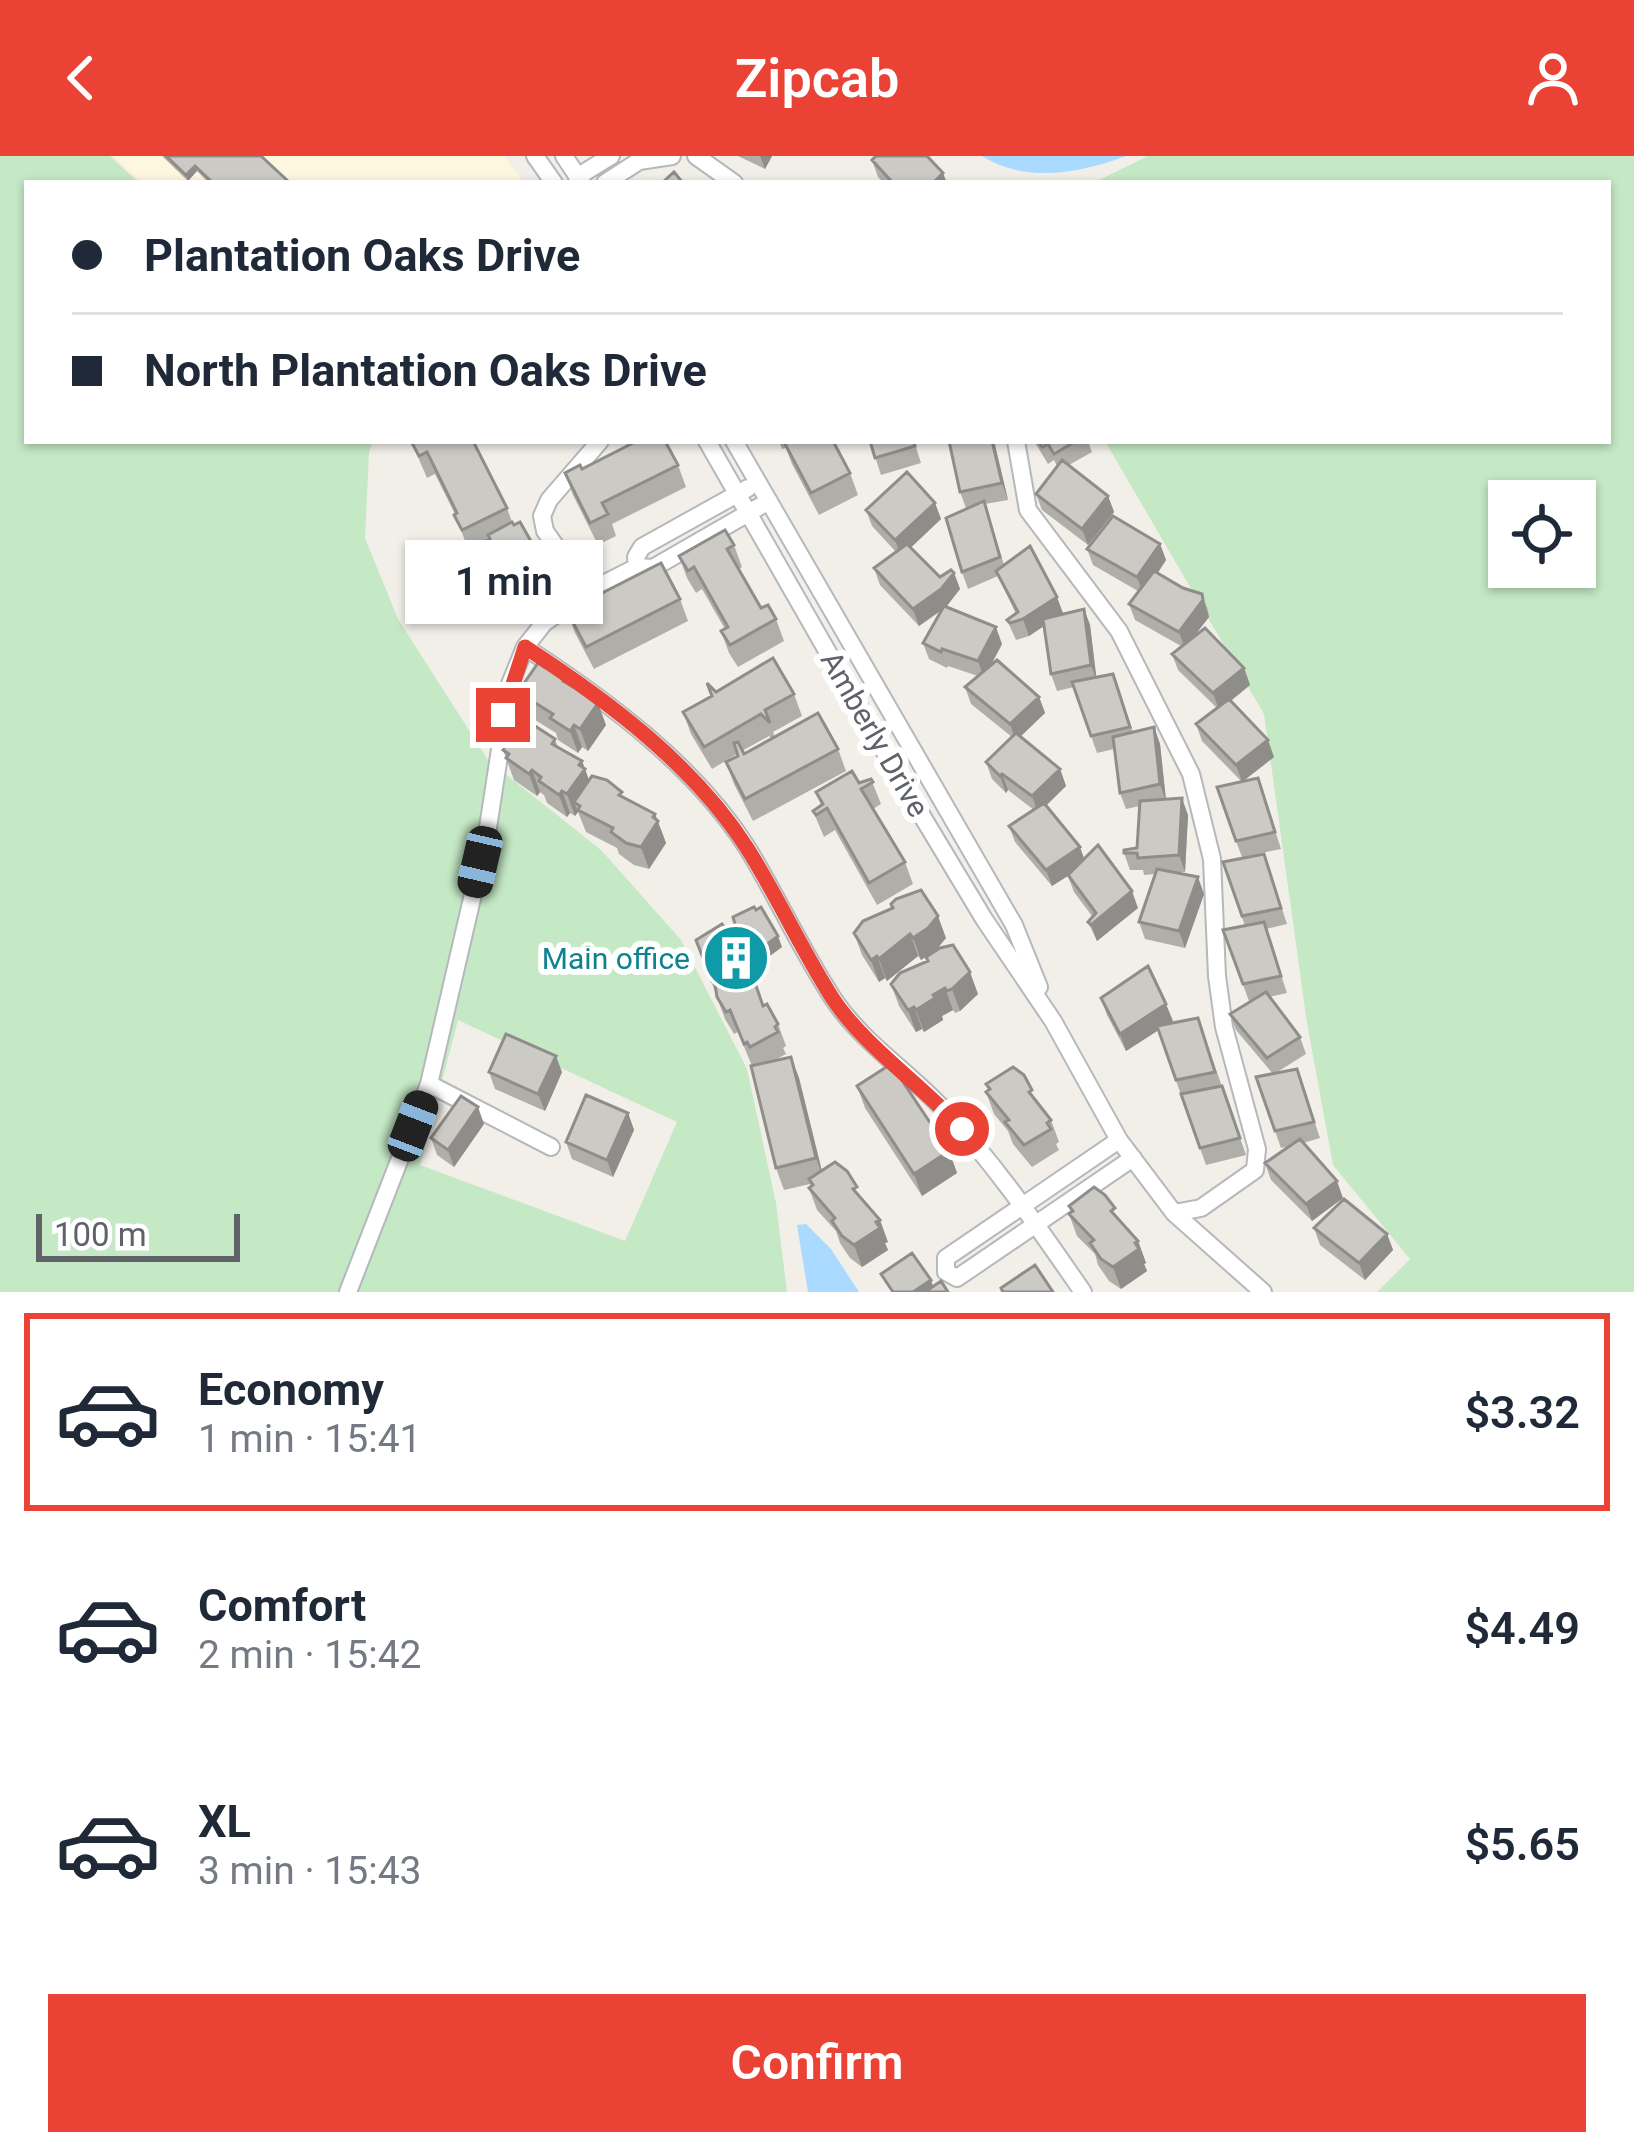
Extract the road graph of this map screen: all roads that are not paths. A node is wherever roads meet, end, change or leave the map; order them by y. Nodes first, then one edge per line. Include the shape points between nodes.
1 (611, 156) edge
2 (672, 156) edge
3 (696, 156) edge
4 (638, 159) edge
5 (580, 180) edge
6 (608, 180) edge
7 (730, 180) edge
8 (597, 444) edge
9 (709, 444) edge
10 (736, 444) edge
11 (1017, 444) edge
12 (758, 482) junction
13 (738, 494) junction
14 (769, 501) junction
15 (750, 513) junction
16 (637, 567) junction
17 (588, 592) junction
18 (525, 647) junction
19 (1053, 1021) junction
20 (429, 1084) junction
21 (1119, 1140) junction
22 (551, 1147) dead end
23 (1132, 1157) junction
24 (1023, 1205) junction
25 (1174, 1214) junction
26 (1037, 1226) junction
27 (348, 1292) edge
28 (1083, 1292) edge
29 (1263, 1292) edge

1 - 5 street
2 - 4 street
3 - 7 street
4 - 6 street
8 - 17 street via 542,516
9 - 13 street, Amberly Drive
10 - 12 street, Amberly Drive
11 - 25 street via 1028,510 1119,631 1191,774 1212,859 1216,976 1257,1149 1255,1170 1201,1208
12 - 13 street
12 - 14 street, Amberly Drive
13 - 15 street, Amberly Drive
13 - 16 street via 642,547
14 - 15 street
14 - 19 street, Amberly Drive via 1014,926
15 - 16 street via 653,568
15 - 19 street, Amberly Drive via 910,796
16 - 17 street
17 - 18 street
18 - 20 street via 510,684 487,834
18 - 24 street via 605,699 715,806 833,1000 941,1106
19 - 21 street, Amberly Drive
20 - 22 street
20 - 27 street
21 - 23 street, Amberly Drive
21 - 24 street
23 - 25 street, Amberly Drive
23 - 26 street
24 - 26 street
24 - 26 street via 946,1258 946,1273 957,1278
25 - 29 street, Amberly Drive
26 - 28 street

